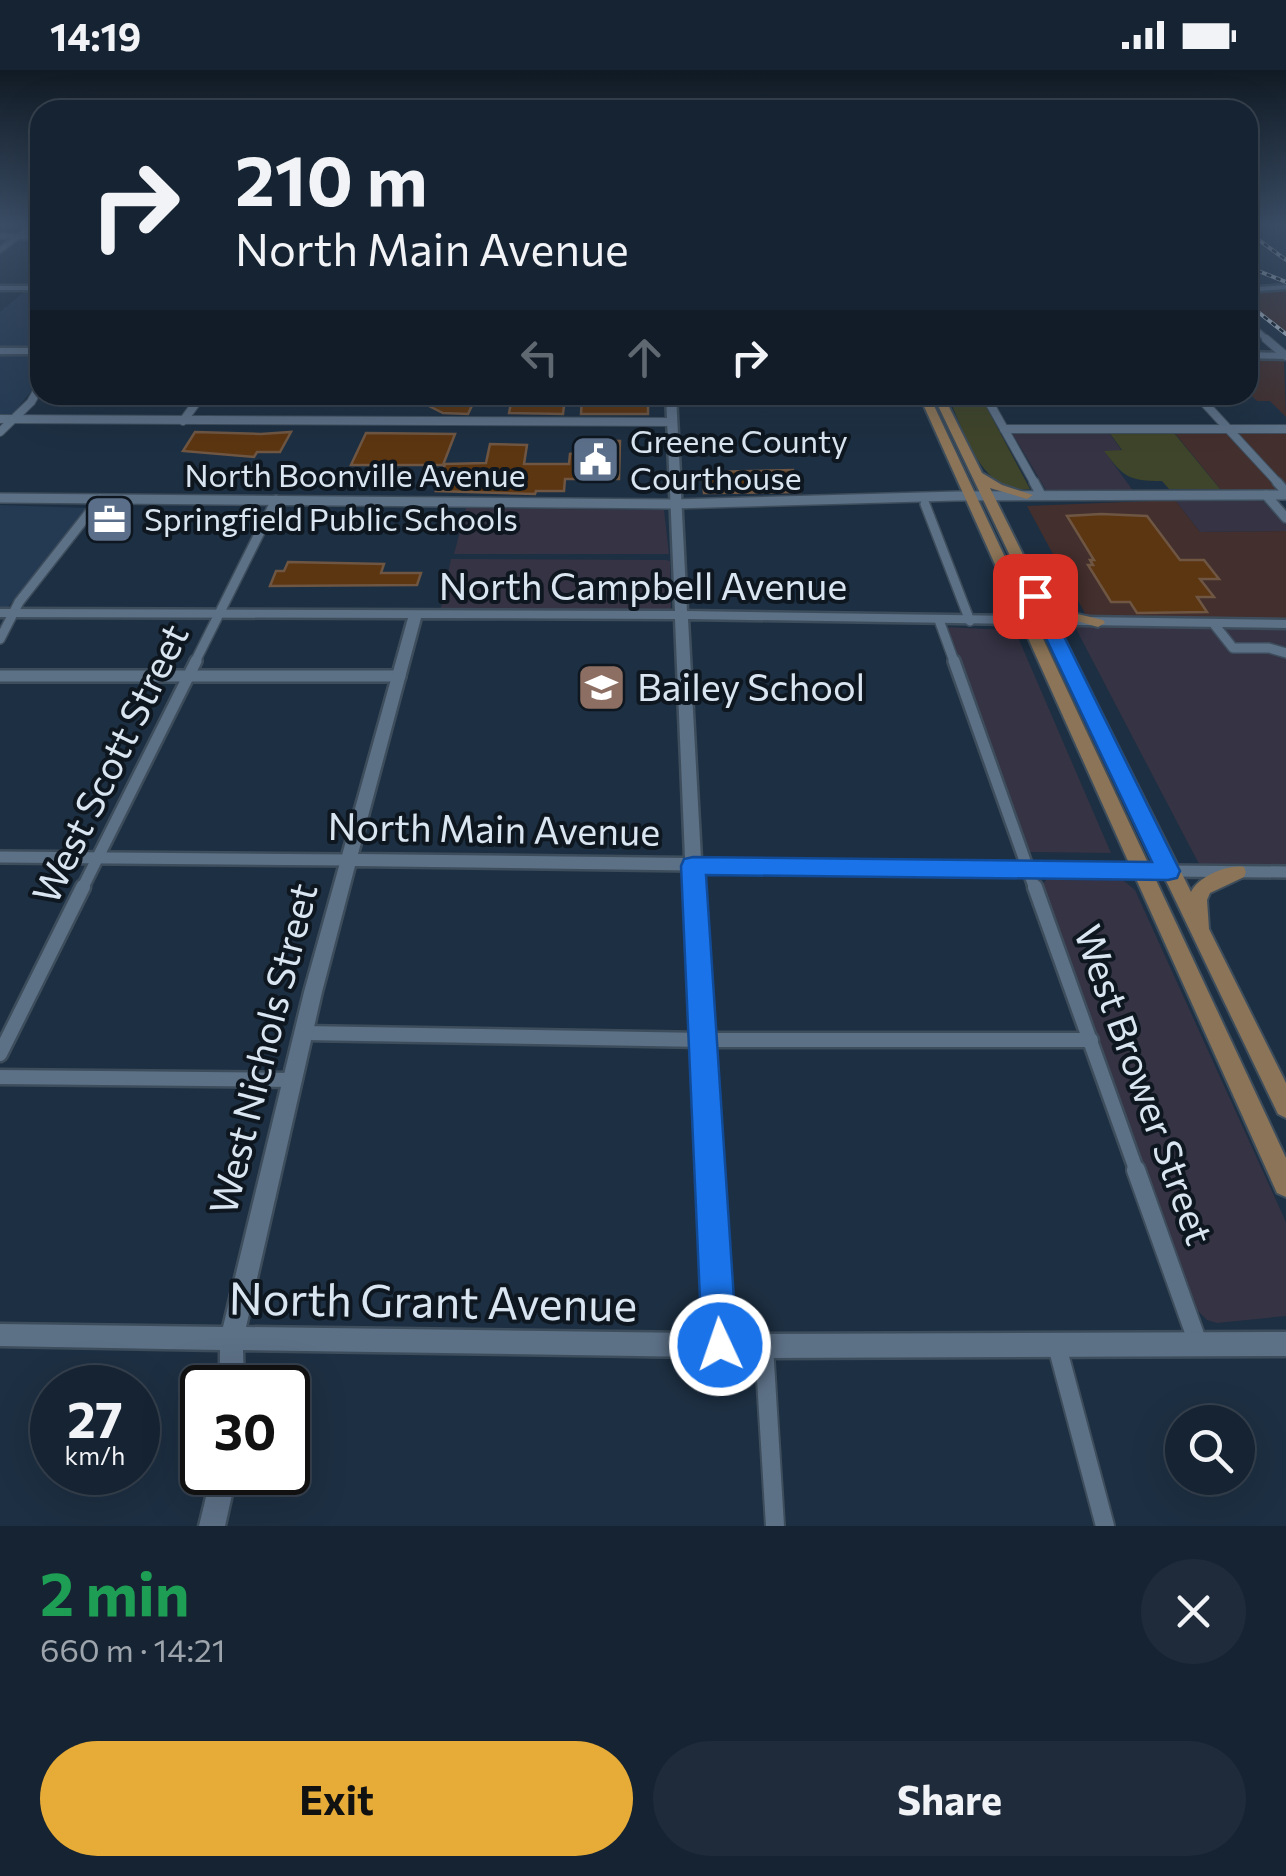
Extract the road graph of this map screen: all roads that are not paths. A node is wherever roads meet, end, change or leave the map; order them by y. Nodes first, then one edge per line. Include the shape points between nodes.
1 (1258, 332) edge
2 (0, 351) edge
3 (30, 351) edge
4 (1258, 356) edge
5 (1286, 356) edge
6 (30, 399) edge
7 (195, 405) edge
8 (672, 405) edge
9 (929, 405) edge
10 (943, 405) edge
11 (991, 405) edge
12 (1206, 405) edge
13 (0, 420) edge
14 (13, 420) junction
15 (184, 420) junction
16 (673, 422) junction
17 (1004, 429) junction
18 (1226, 429) junction
19 (1286, 430) edge
20 (0, 432) edge
21 (976, 474) junction
22 (1286, 494) edge
23 (1266, 496) junction
24 (0, 498) edge
25 (1028, 498) junction
26 (1104, 498) junction
27 (100, 499) junction
28 (980, 499) junction
29 (276, 500) junction
30 (889, 501) junction
31 (674, 504) junction
32 (926, 504) junction
33 (998, 518) junction
34 (1286, 518) edge
35 (1035, 596) junction
36 (7, 614) edge
37 (680, 615) junction
38 (217, 616) junction
39 (416, 616) junction
40 (939, 620) junction
41 (970, 621) junction
42 (1038, 623) junction
43 (1098, 623) junction
44 (1214, 624) junction
45 (1286, 624) edge
46 (0, 639) edge
47 (1286, 654) edge
48 (0, 676) edge
49 (187, 676) junction
50 (400, 676) junction
51 (0, 858) edge
52 (100, 858) junction
53 (350, 860) junction
54 (693, 866) junction
55 (1029, 870) junction
56 (1142, 871) junction
57 (1168, 871) junction
58 (1236, 872) junction
59 (1286, 872) edge
60 (1209, 954) junction
61 (304, 1033) junction
62 (703, 1040) junction
63 (1091, 1040) junction
64 (0, 1054) edge
65 (0, 1077) edge
66 (293, 1080) junction
67 (1286, 1108) edge
68 (1286, 1184) edge
69 (0, 1336) edge
70 (230, 1341) junction
71 (1286, 1344) edge
72 (720, 1345) junction
73 (764, 1346) junction
74 (1058, 1346) junction
75 (1199, 1347) junction
76 (231, 1365) edge
77 (219, 1495) edge
78 (212, 1526) edge
79 (775, 1526) edge
80 (1105, 1526) edge

1 - 5 street
2 - 3 main road
4 - 5 main road
6 - 14 street
7 - 15 street
8 - 16 main road
9 - 28 main road
10 - 21 main road
11 - 17 street
12 - 18 street
13 - 14 street
14 - 15 street
14 - 20 street
15 - 16 street
16 - 31 main road
17 - 18 street
17 - 25 street
18 - 19 street
18 - 22 street
21 - 25 main road
21 - 28 main road
22 - 23 street, North Boonville Avenue
23 - 26 street, North Boonville Avenue
23 - 34 street
24 - 27 street, North Boonville Avenue
25 - 26 street, North Boonville Avenue
25 - 26 street, North Boonville Avenue
25 - 28 street, North Boonville Avenue
25 - 33 main road
27 - 29 street, North Boonville Avenue
27 - 36 street
28 - 30 street, North Boonville Avenue
28 - 32 street, North Boonville Avenue
28 - 33 main road
28 - 42 main road
29 - 31 street, North Boonville Avenue
29 - 38 street, West Scott Street
30 - 31 street, North Boonville Avenue
30 - 32 street, North Boonville Avenue
31 - 37 main road
32 - 41 street
33 - 35 main road
35 - 42 main road
35 - 43 main road via 1064,616
36 - 38 main road, North Campbell Avenue
36 - 46 street
37 - 39 main road, North Campbell Avenue
37 - 40 main road, North Campbell Avenue
37 - 54 main road
38 - 39 main road, North Campbell Avenue
38 - 49 street, West Scott Street
39 - 50 main road, West Nichols Street
40 - 41 main road, North Campbell Avenue
40 - 55 street, West Brower Street
41 - 42 main road, North Campbell Avenue
42 - 43 main road, North Campbell Avenue
42 - 56 main road
42 - 57 main road
43 - 44 main road, North Campbell Avenue
44 - 45 main road, North Campbell Avenue
44 - 47 street via 1233,648
48 - 49 street
49 - 50 street
49 - 52 street, West Scott Street
50 - 53 main road, West Nichols Street
51 - 52 street, North Main Avenue
52 - 53 street, North Main Avenue
52 - 64 street, West Scott Street
53 - 54 main road, North Main Avenue
53 - 61 main road, West Nichols Street
54 - 55 main road, North Main Avenue
54 - 62 street
55 - 56 main road, North Main Avenue
55 - 63 street, West Brower Street
56 - 57 main road, North Main Avenue
56 - 68 main road
57 - 58 street, North Main Avenue
57 - 60 main road
58 - 59 street, North Main Avenue
58 - 60 main road via 1199,894
60 - 67 main road
61 - 62 street
61 - 66 main road, West Nichols Street
62 - 63 street
62 - 72 street
63 - 75 street, West Brower Street
65 - 66 street
66 - 70 main road, West Nichols Street
69 - 70 main road, North Grant Avenue
70 - 72 main road, North Grant Avenue
70 - 76 main road, West Nichols Street
71 - 75 main road, North Grant Avenue
72 - 73 main road, North Grant Avenue
73 - 74 main road, North Grant Avenue
73 - 79 street
74 - 75 main road, North Grant Avenue
74 - 80 street
77 - 78 main road

